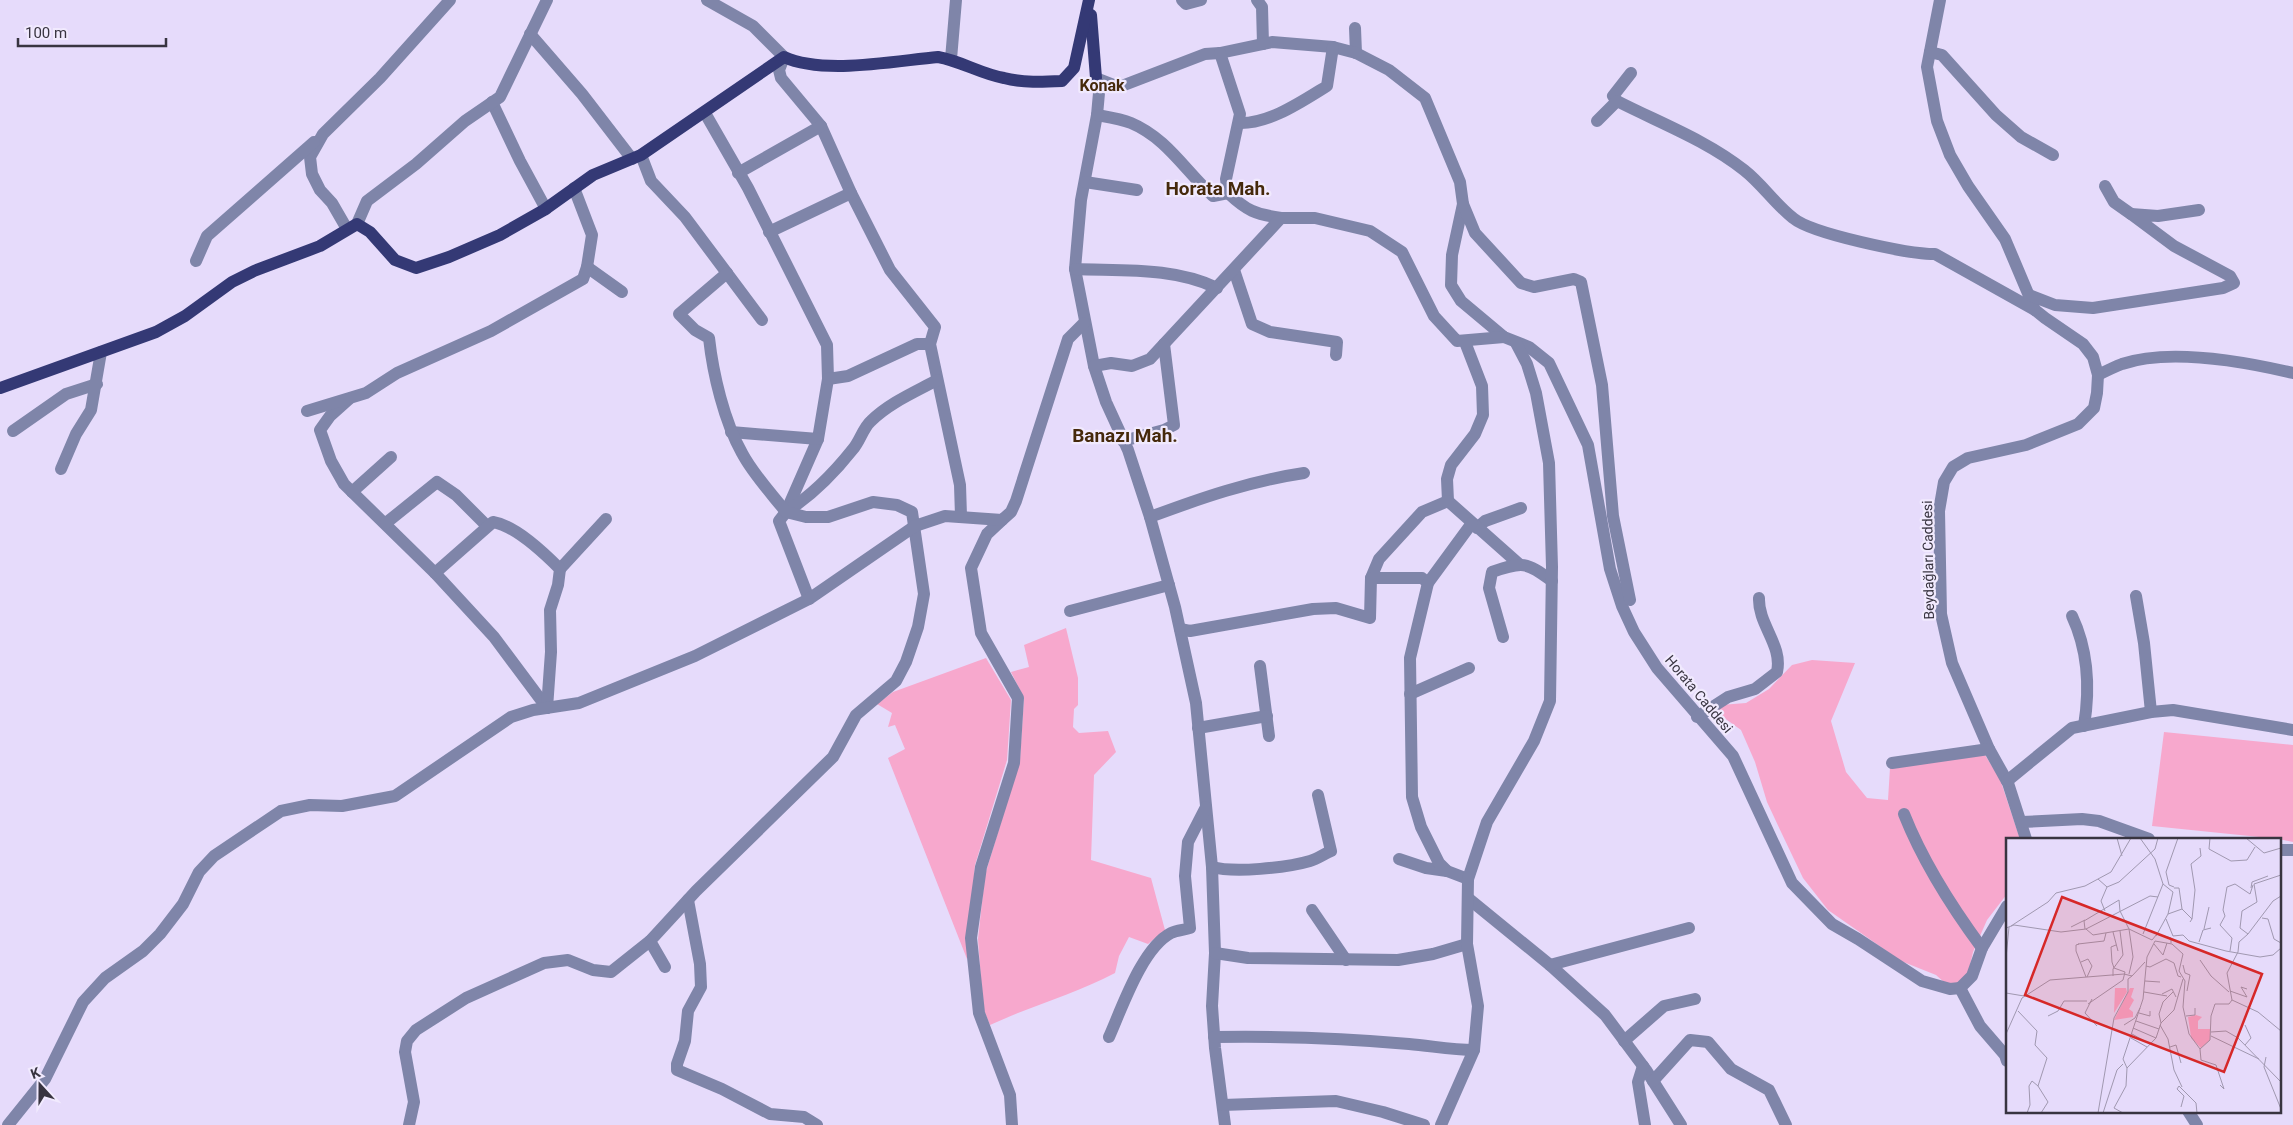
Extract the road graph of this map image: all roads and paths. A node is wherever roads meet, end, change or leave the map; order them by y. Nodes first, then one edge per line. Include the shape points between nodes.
1 (450, 0) edge
2 (547, 0) edge
3 (707, 0) edge
4 (956, 0) edge
5 (1089, 0) edge
6 (1182, 0) edge
7 (1200, 0) edge
8 (1257, 0) edge
9 (1940, 0) edge
10 (1355, 28) dead end
11 (530, 34) junction
12 (1263, 44) junction
13 (1334, 47) junction
14 (1930, 52) junction
15 (1220, 53) junction
16 (1356, 53) junction
17 (784, 57) junction
18 (951, 59) junction
19 (1631, 73) dead end
20 (1096, 78) junction
21 (1119, 87) junction
22 (1099, 93) junction
23 (1617, 101) junction
24 (492, 102) junction
25 (705, 113) junction
26 (1097, 114) junction
27 (1597, 121) dead end
28 (1239, 122) junction
29 (821, 126) junction
30 (322, 136) junction
31 (2054, 155) dead end
32 (636, 157) junction
33 (738, 173) junction
34 (1085, 182) junction
35 (2105, 186) dead end
36 (574, 188) junction
37 (1136, 190) dead end
38 (850, 193) junction
39 (1228, 193) junction
40 (1463, 204) junction
41 (546, 208) junction
42 (2199, 210) dead end
43 (2131, 214) junction
44 (1280, 218) junction
45 (352, 226) junction
46 (769, 232) junction
47 (196, 261) dead end
48 (587, 267) junction
49 (1075, 269) junction
50 (1234, 270) junction
51 (727, 273) junction
52 (1217, 288) junction
53 (622, 292) dead end
54 (2029, 295) junction
55 (2035, 310) junction
56 (762, 320) dead end
57 (1084, 323) junction
58 (1504, 338) junction
59 (1465, 342) junction
60 (1516, 343) junction
61 (930, 344) junction
62 (1164, 344) junction
63 (101, 352) junction
64 (1336, 355) dead end
65 (1094, 366) junction
66 (2293, 373) edge
67 (2098, 375) junction
68 (828, 379) junction
69 (937, 380) junction
70 (97, 384) junction
71 (0, 388) edge
72 (350, 399) junction
73 (307, 411) dead end
74 (13, 432) dead end
75 (731, 432) junction
76 (818, 439) junction
77 (1123, 441) junction
78 (391, 457) dead end
79 (61, 469) dead end
80 (1304, 473) dead end
81 (352, 492) junction
82 (1448, 500) junction
83 (1521, 508) dead end
84 (786, 512) junction
85 (961, 516) junction
86 (1150, 518) junction
87 (606, 519) dead end
88 (1002, 520) junction
89 (386, 524) junction
90 (1474, 525) junction
91 (487, 526) junction
92 (915, 526) junction
93 (1519, 564) junction
94 (560, 569) junction
95 (435, 573) junction
96 (1371, 578) junction
97 (1552, 581) junction
98 (1428, 583) junction
99 (1169, 585) junction
100 (2136, 596) dead end
101 (1759, 598) dead end
102 (809, 599) junction
103 (1630, 600) dead end
104 (1070, 611) dead end
105 (2072, 616) dead end
106 (1180, 629) junction
107 (1503, 637) dead end
108 (1260, 666) dead end
109 (1469, 668) dead end
110 (1410, 694) junction
111 (547, 708) junction
112 (2150, 712) junction
113 (1267, 716) junction
114 (1697, 717) junction
115 (2084, 726) junction
116 (1198, 728) junction
117 (2293, 730) edge
118 (1270, 736) dead end
119 (1989, 750) junction
120 (1892, 763) dead end
121 (2007, 780) junction
122 (1318, 795) dead end
123 (1206, 807) junction
124 (1904, 814) dead end
125 (2022, 822) junction
126 (2026, 838) edge
127 (2146, 838) edge
128 (2280, 850) edge
129 (2293, 850) edge
130 (1399, 859) dead end
131 (1212, 867) junction
132 (1447, 871) junction
133 (1468, 879) junction
134 (1469, 899) junction
135 (688, 900) junction
136 (2006, 908) edge
137 (1312, 910) dead end
138 (1689, 928) dead end
139 (650, 941) junction
140 (1468, 944) junction
141 (1982, 948) junction
142 (1214, 953) junction
143 (1346, 960) junction
144 (665, 966) dead end
145 (1550, 966) junction
146 (1960, 988) junction
147 (1695, 999) dead end
148 (1109, 1036) dead end
149 (1214, 1037) junction
150 (1624, 1040) junction
151 (1474, 1050) junction
152 (2006, 1058) edge
153 (1643, 1066) junction
154 (1653, 1081) junction
155 (1222, 1105) junction
156 (2189, 1112) edge
157 (8, 1125) edge
158 (409, 1125) edge
159 (817, 1125) edge
160 (1012, 1125) edge
161 (1225, 1125) edge
162 (1424, 1125) edge
163 (1441, 1125) edge
164 (1645, 1125) edge
165 (1682, 1125) edge
166 (1786, 1125) edge
167 (2197, 1125) edge

1 - 30 street
2 - 11 street
3 - 17 street via 753,26
4 - 18 street
5 - 18 main road via 1074,68 1062,81 1004,79
5 - 20 main road
6 - 7 street via 1186,4
8 - 12 street via 1262,7
9 - 14 street
10 - 16 street
11 - 24 street via 500,96
11 - 32 street
12 - 13 street
12 - 15 street
13 - 16 street
13 - 28 street via 1327,86 1303,101 1254,123
14 - 31 street via 1942,55 1953,65 1996,115 2021,137
14 - 54 street via 1927,67 1937,121 1950,155 2005,240
15 - 21 street via 1197,57
15 - 28 street via 1240,114
16 - 40 street via 1389,70 1425,98 1460,182
17 - 18 main road via 798,64 830,66 938,57
17 - 25 main road
17 - 29 street via 779,70 781,78
19 - 23 street via 1613,96
20 - 21 street
20 - 22 street
21 - 22 street
22 - 26 street
23 - 27 street
23 - 55 street, Beydağları Caddesi via 1688,134 1744,170 1794,220 1824,233 1919,254 1935,254
24 - 41 street
24 - 45 street via 367,201
25 - 32 main road
25 - 33 street
26 - 34 street
26 - 39 street via 1132,123 1163,143 1213,196
28 - 39 street via 1226,179
29 - 33 street
29 - 38 street
30 - 45 street via 310,157 312,174 320,190
30 - 47 street via 207,236
32 - 36 main road via 593,175
32 - 51 street via 651,181 684,216
33 - 46 street
34 - 37 street
34 - 49 street
35 - 43 street via 2114,202
36 - 41 main road
36 - 48 street via 592,235
38 - 46 street
38 - 61 street via 890,270 936,327
39 - 44 street via 1244,208
40 - 58 street via 1452,255 1451,285 1460,301
40 - 103 street via 1475,233 1521,283 1534,287 1574,279 1581,282 1602,385 1613,516
41 - 45 main road via 500,235 416,268 395,260 370,232
42 - 43 street via 2158,216
43 - 54 street via 2174,246 2230,276 2234,283 2223,288 2093,308 2055,305
44 - 50 street
44 - 59 street via 1315,218 1370,231 1402,252 1434,316 1457,341
45 - 63 main road via 320,246 232,282 185,316 156,332
46 - 68 street via 827,345
48 - 53 street
48 - 72 street via 583,279 557,295 491,331 397,373
49 - 52 street via 1155,272 1199,279
49 - 57 street
50 - 52 street
50 - 64 street via 1252,324 1270,332 1336,342
51 - 56 street
51 - 75 street via 679,314 709,338 711,359
52 - 62 street
54 - 55 street
55 - 67 street, Beydağları Caddesi via 2083,344 2093,357
57 - 65 street
57 - 88 street via 1068,339 1016,501
58 - 59 street
58 - 60 street, Horata Caddesi
59 - 82 street via 1482,386 1483,415 1475,434 1451,465 1447,479
60 - 97 street via 1536,392 1549,463
60 - 114 street, Horata Caddesi via 1529,347 1549,363 1568,401 1588,445 1610,569 1622,606 1657,668
61 - 68 street via 917,344 848,376
61 - 69 street
62 - 65 street via 1150,359 1132,366 1111,363
62 - 77 street via 1174,425
63 - 70 street
63 - 71 main road
65 - 77 street
66 - 67 street via 2247,362 2183,357 2140,360
67 - 119 street, Beydağları Caddesi via 2094,408 2078,424 2026,445 1968,458 1953,467 1944,482 1940,511 1941,614 1952,663
68 - 76 street
69 - 84 street via 870,421 838,467
69 - 85 street via 960,486
70 - 74 street via 66,394
70 - 79 street via 91,410
72 - 73 street
72 - 81 street via 330,416 320,430 330,461
75 - 76 street
75 - 84 street via 742,454
76 - 84 street
77 - 86 street
78 - 81 street
80 - 86 street via 1266,479
81 - 89 street
82 - 90 street
82 - 96 street via 1422,512 1379,559
83 - 90 street
84 - 92 street via 806,517 828,517 873,502 898,505 912,512
84 - 102 street via 779,521
85 - 88 street
85 - 92 street via 945,516
86 - 99 street
87 - 94 street
88 - 160 street via 986,534 971,568 981,633 1018,698 1014,763 981,868 971,938 979,1013 1010,1096
89 - 91 street via 437,482 456,495
89 - 95 street
90 - 93 street
90 - 98 street
91 - 94 street via 493,522 501,524 533,544
91 - 95 street
92 - 102 street
92 - 135 street via 924,594 918,628 896,681 856,715 833,757
93 - 97 street via 1532,566
93 - 107 street via 1492,572 1490,588
94 - 111 street via 550,610
95 - 111 street via 494,637
96 - 98 street via 1422,578
96 - 106 street via 1370,618 1336,608 1190,632
97 - 133 street via 1550,701 1534,741 1487,822
98 - 110 street via 1410,658
99 - 104 street
99 - 106 street
100 - 112 street
101 - 114 street via 1777,653 1777,672 1755,689 1728,698
102 - 111 street via 695,656 579,703
105 - 115 street via 2088,677
106 - 116 street via 1196,703
108 - 113 street
109 - 110 street
110 - 132 street via 1412,797 1420,827 1439,863
111 - 157 street via 512,717 395,796 342,806 310,805 281,812 214,856 199,872 183,904 160,934 105,978 83,1002 45,1079
112 - 115 street
112 - 117 street via 2173,710
113 - 116 street
113 - 118 street
114 - 146 street, Horata Caddesi via 1733,756 1792,882 1832,924 1922,981 1950,990
115 - 121 street via 2072,728
116 - 123 street
119 - 120 street
119 - 121 street, Beydağları Caddesi
121 - 125 street, Beydağları Caddesi
122 - 131 street via 1331,851 1312,861 1284,866 1223,870
123 - 131 street
123 - 148 street via 1188,842 1185,876 1190,928 1171,933 1152,950
124 - 141 street via 1916,846
125 - 126 street, Beydağları Caddesi
125 - 127 street via 2099,821
128 - 129 street
130 - 132 street
131 - 142 street
132 - 133 street
133 - 134 street
134 - 140 street
134 - 145 street
135 - 139 street
135 - 159 street via 701,987 688,1011 686,1041 677,1070 770,1114 804,1118
136 - 141 street
137 - 143 street
138 - 145 street
139 - 144 street
139 - 158 street via 611,972 593,970 568,960 544,963 466,998 416,1030 407,1041 405,1052 414,1102
140 - 143 street via 1398,960
140 - 151 street via 1478,1006
141 - 146 street via 1972,976
142 - 143 street via 1248,958
142 - 149 street
145 - 150 street via 1605,1015
146 - 152 street via 1980,1026
147 - 150 street via 1664,1006
149 - 151 street via 1303,1036
149 - 155 street
150 - 153 street
151 - 163 street
153 - 154 street
153 - 164 street via 1638,1082
154 - 165 street
154 - 166 street via 1690,1040 1708,1042 1731,1069 1769,1090
155 - 161 street
155 - 162 street via 1336,1101
156 - 167 street

